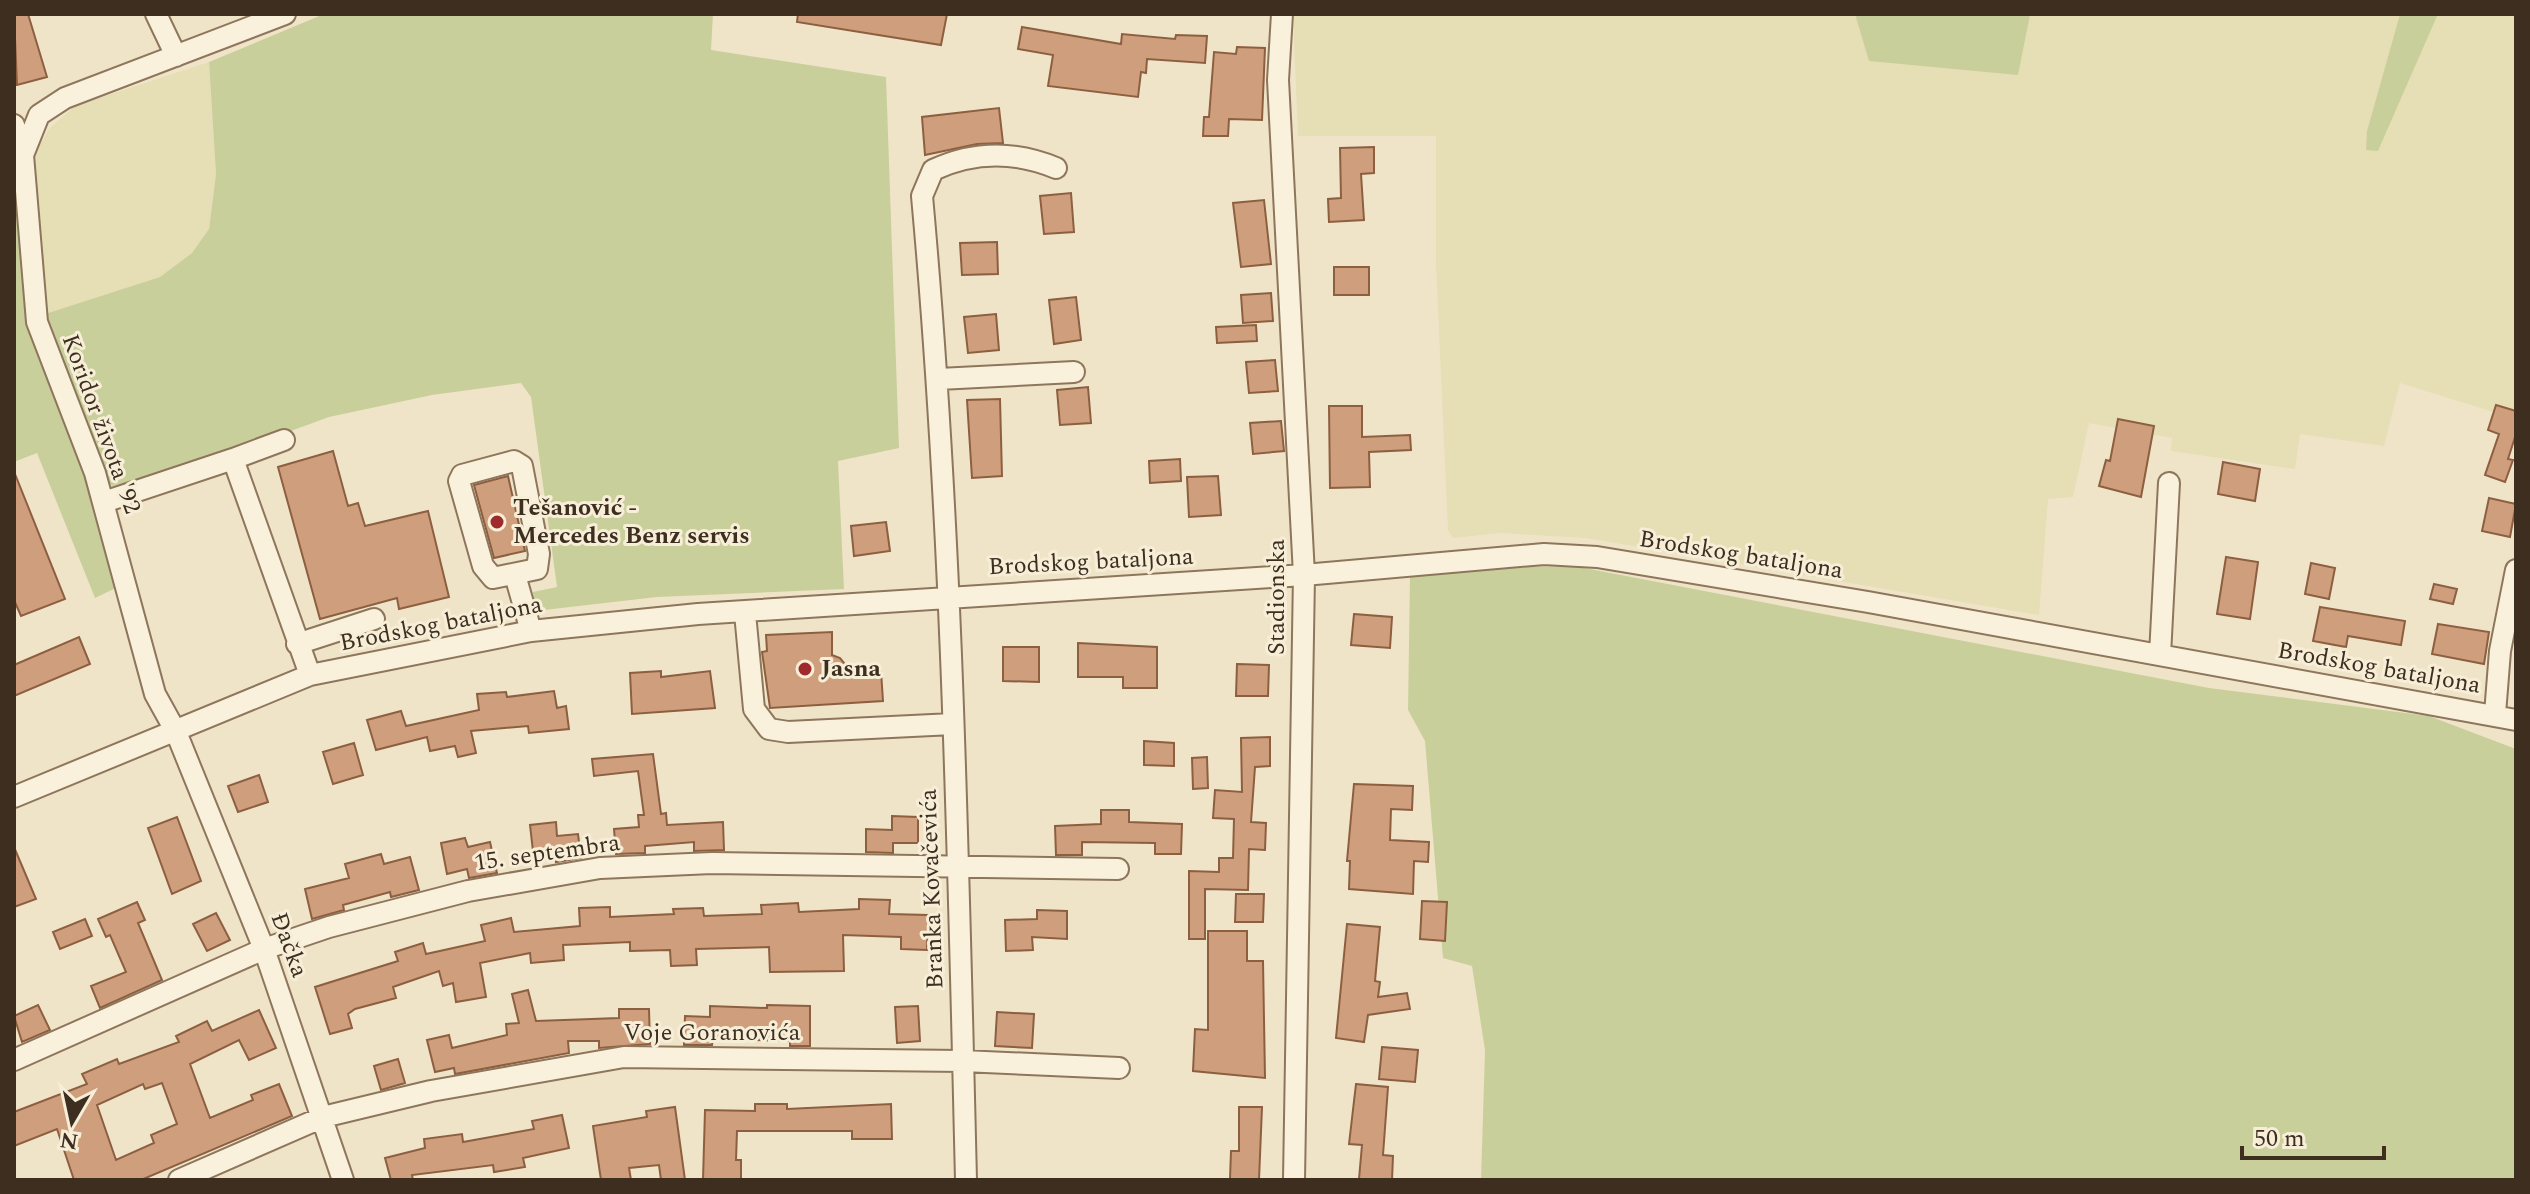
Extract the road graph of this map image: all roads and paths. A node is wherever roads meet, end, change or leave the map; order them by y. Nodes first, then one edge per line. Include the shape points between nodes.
1 (156, 14) edge
2 (285, 14) edge
3 (1282, 14) edge
4 (176, 56) junction
5 (14, 125) edge
6 (23, 155) junction
7 (1056, 168) dead end
8 (1074, 372) dead end
9 (939, 379) junction
10 (284, 440) dead end
11 (233, 459) junction
12 (2169, 483) dead end
13 (104, 502) junction
14 (2516, 570) edge
15 (515, 575) junction
16 (1304, 575) junction
17 (949, 596) junction
18 (745, 613) junction
19 (374, 619) dead end
20 (531, 631) junction
21 (297, 644) junction
22 (2160, 655) junction
23 (310, 675) junction
24 (2495, 714) junction
25 (2516, 720) edge
26 (953, 724) junction
27 (176, 732) junction
28 (14, 797) edge
29 (958, 865) junction
30 (1118, 869) dead end
31 (264, 949) junction
32 (14, 1060) edge
33 (963, 1061) junction
34 (1119, 1068) dead end
35 (323, 1117) junction
36 (179, 1180) edge
37 (343, 1180) edge
38 (966, 1180) edge
39 (1294, 1180) edge

1 - 4 street
2 - 4 street
3 - 16 street, Stadionska via 1278,80
4 - 6 street via 65,98 39,115
5 - 6 street, Koridor života '92
6 - 13 street, Koridor života '92 via 37,322
7 - 9 street via 1014,154 968,159 933,170 925,183
8 - 9 street
9 - 17 street
10 - 11 street
11 - 13 street
11 - 21 street
12 - 22 street
13 - 27 street, Koridor života '92 via 155,694
14 - 24 street via 2500,651
15 - 15 street via 493,578 483,566 459,481 462,475 514,461 522,466 539,554 537,569
15 - 20 street
16 - 17 street, Brodskog bataljona
16 - 22 street, Brodskog bataljona via 1544,554 1597,557
16 - 39 street, Stadionska
17 - 18 street, Brodskog bataljona
17 - 26 street, Branka Kovačevića
18 - 20 street, Brodskog bataljona
18 - 26 street via 754,709 769,729
19 - 21 street
20 - 23 street, Brodskog bataljona
21 - 23 street
22 - 24 street, Brodskog bataljona
23 - 27 street, Brodskog bataljona
24 - 25 street, Brodskog bataljona
26 - 29 street, Branka Kovačevića
27 - 28 street, Brodskog bataljona
27 - 31 street, Đačka
29 - 30 street, 15. septembra
29 - 31 street, 15. septembra via 712,863 600,868 468,891
29 - 33 street, Branka Kovačevića
31 - 32 street, 15. septembra
31 - 35 street, Đačka
33 - 34 street, Voje Goranovića
33 - 35 street, Voje Goranovića via 624,1057 431,1091
33 - 38 street, Branka Kovačevića
35 - 36 street, Voje Goranovića
35 - 37 street, Đačka

